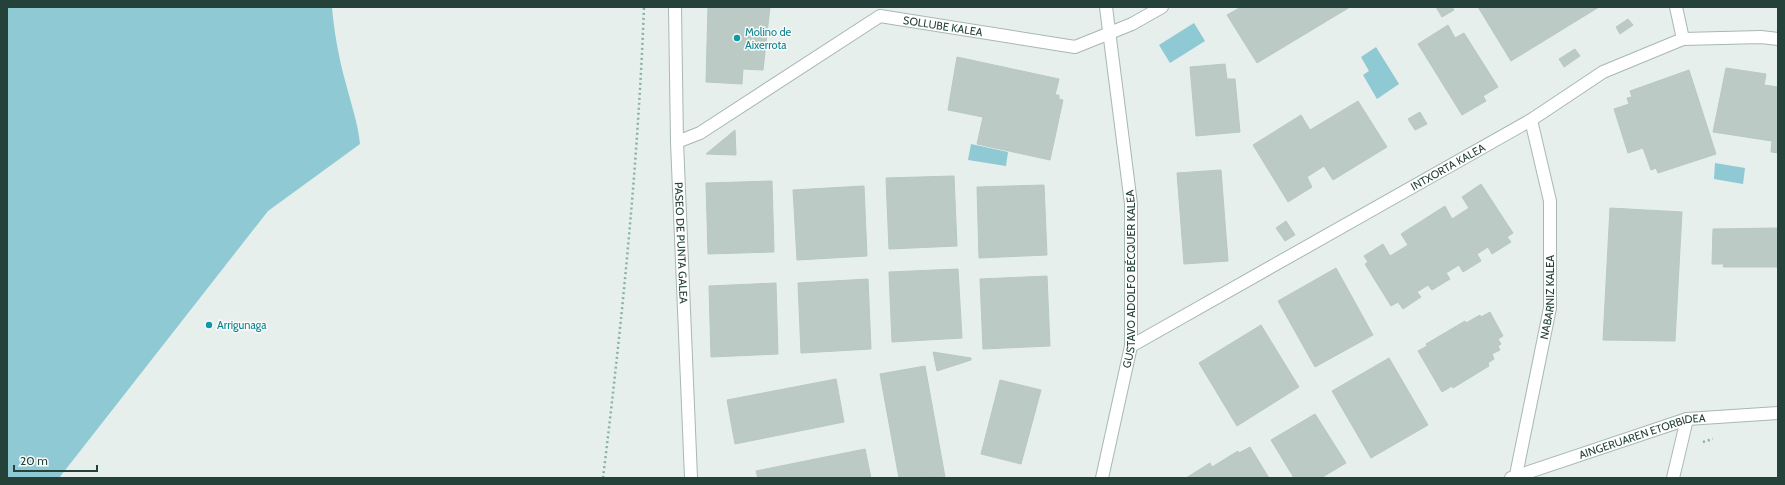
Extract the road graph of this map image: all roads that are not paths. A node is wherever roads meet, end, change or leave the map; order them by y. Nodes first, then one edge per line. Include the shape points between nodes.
1 (675, 7) edge
2 (1106, 7) edge
3 (1162, 7) edge
4 (1676, 7) edge
5 (1108, 34) junction
6 (1683, 39) junction
7 (1778, 39) edge
8 (1531, 120) junction
9 (677, 142) junction
10 (1131, 346) junction
11 (1778, 413) edge
12 (1687, 419) junction
13 (1513, 476) edge
14 (691, 478) edge
15 (1102, 478) edge
16 (1672, 478) edge

1 - 9 street, PASEO DE PUNTA GALEA
2 - 5 street, GUSTAVO ADOLFO BÉCQUER KALEA
3 - 5 street, SOLLUBE KALEA
4 - 6 street
5 - 9 street, SOLLUBE KALEA via 1075,47 880,16 700,133
5 - 10 street, GUSTAVO ADOLFO BÉCQUER KALEA via 1131,204
6 - 7 street, INTXORTA KALEA
6 - 8 street, INTXORTA KALEA via 1603,72
8 - 10 street, INTXORTA KALEA
8 - 13 street, NABARNIZ KALEA via 1550,201 1550,308
9 - 14 street, PASEO DE PUNTA GALEA
10 - 15 street, GUSTAVO ADOLFO BÉCQUER KALEA
11 - 12 street, AINGERUAREN ETORBIDEA
12 - 13 street, AINGERUAREN ETORBIDEA
12 - 16 street

